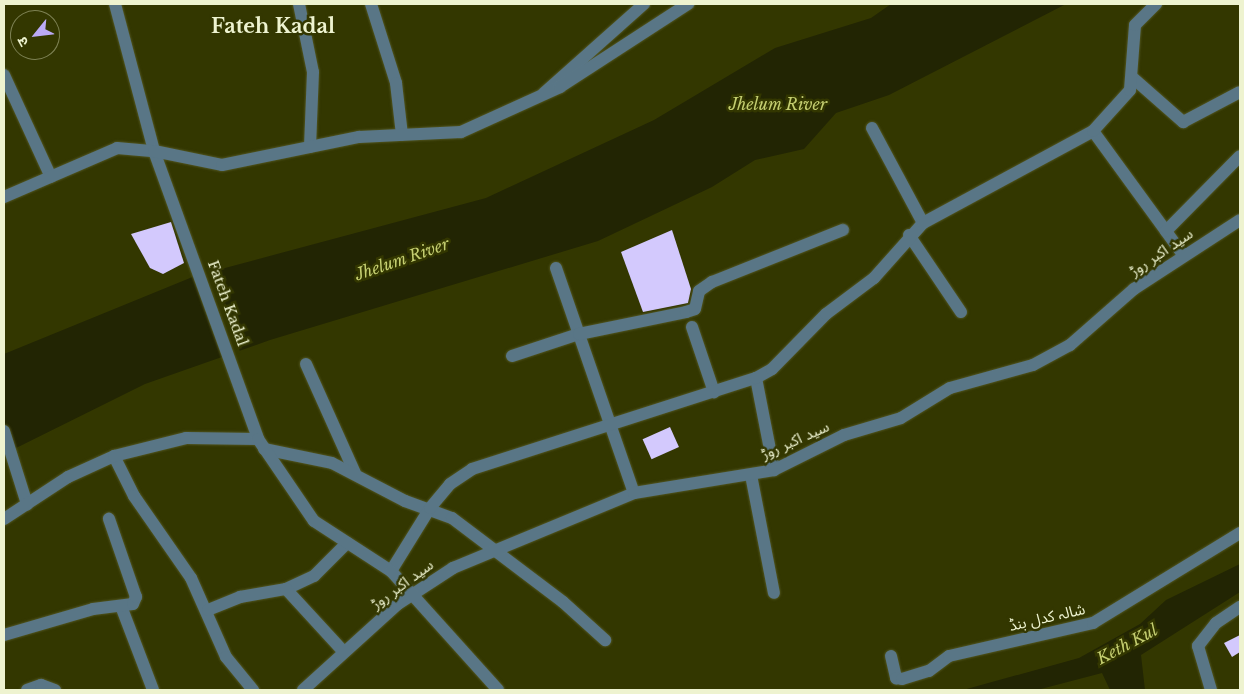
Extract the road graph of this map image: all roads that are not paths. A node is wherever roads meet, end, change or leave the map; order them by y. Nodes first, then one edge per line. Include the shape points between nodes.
1 (114, 4) edge
2 (299, 4) edge
3 (371, 4) edge
4 (644, 4) edge
5 (688, 4) edge
6 (1156, 4) edge
7 (4, 75) edge
8 (1133, 78) junction
9 (1240, 92) edge
10 (538, 98) junction
11 (872, 128) dead end
12 (1093, 130) junction
13 (402, 135) junction
14 (310, 147) junction
15 (154, 150) junction
16 (1240, 156) edge
17 (51, 177) junction
18 (4, 197) edge
19 (1240, 220) edge
20 (923, 223) junction
21 (843, 230) dead end
22 (1166, 231) junction
23 (910, 235) junction
24 (1184, 256) junction
25 (556, 268) dead end
26 (961, 312) dead end
27 (692, 327) dead end
28 (579, 334) junction
29 (512, 356) dead end
30 (306, 364) dead end
31 (756, 378) junction
32 (714, 392) junction
33 (611, 426) junction
34 (4, 431) edge
35 (261, 444) junction
36 (114, 456) junction
37 (774, 470) junction
38 (355, 473) junction
39 (751, 475) junction
40 (634, 494) junction
41 (27, 504) junction
42 (430, 508) junction
43 (4, 519) edge
44 (108, 519) dead end
45 (1240, 534) edge
46 (347, 543) junction
47 (494, 551) junction
48 (391, 571) junction
49 (286, 589) junction
50 (413, 592) junction
51 (774, 593) dead end
52 (121, 606) junction
53 (1240, 606) edge
54 (208, 610) junction
55 (4, 635) edge
56 (605, 640) dead end
57 (343, 651) junction
58 (891, 656) dead end
59 (27, 690) edge
60 (55, 690) edge
61 (153, 690) edge
62 (253, 690) edge
63 (303, 690) edge
64 (498, 690) edge
65 (1211, 690) edge

1 - 15 street, Fateh Kadal
2 - 14 street via 313,72
3 - 13 street via 400,101
4 - 10 street
5 - 10 street
6 - 8 street via 1135,25
7 - 17 street
8 - 9 street via 1183,122
8 - 12 street via 1125,99
10 - 13 street via 462,132
11 - 20 street
12 - 20 street
12 - 22 street
13 - 14 street
14 - 15 street via 222,165
15 - 17 street via 118,148
15 - 35 street, Fateh Kadal
16 - 22 street
17 - 18 street
19 - 24 street, سید اکبر روڑ
20 - 23 street
21 - 28 street via 712,282 699,291 695,309
22 - 24 street
23 - 26 street
23 - 31 street via 874,278
24 - 37 street, سید اکبر روڑ via 1122,300 1077,340 1033,366 956,386 901,418 844,436
25 - 28 street
27 - 32 street
28 - 29 street
28 - 33 street
30 - 38 street
31 - 32 street
31 - 37 street
32 - 33 street
33 - 40 street
33 - 42 street via 472,469 450,484
34 - 41 street
35 - 36 street via 186,438
35 - 38 street via 324,460
35 - 46 street, Fateh Kadal via 314,521
36 - 41 street via 68,477
36 - 54 street via 134,496
37 - 39 street, سید اکبر روڑ
38 - 42 street via 405,501
39 - 40 street, سید اکبر روڑ
39 - 51 street
40 - 47 street, سید اکبر روڑ
41 - 43 street
42 - 47 street via 452,518
42 - 48 street
44 - 52 street via 136,597 134,604
45 - 58 street, شالہ کدل بنڈ via 1093,623 949,656 929,671 902,679 896,678
46 - 48 street, Fateh Kadal
46 - 49 street via 318,572
47 - 50 street, سید اکبر روڑ via 453,568
47 - 56 street via 563,602
48 - 50 street, Fateh Kadal
49 - 54 street via 240,597
49 - 57 street
50 - 57 street, سید اکبر روڑ
50 - 64 street, Fateh Kadal
52 - 55 street via 93,608
52 - 61 street
53 - 65 street via 1216,622 1198,646
54 - 62 street via 226,657
57 - 63 street, سید اکبر روڑ
59 - 60 street via 41,685

